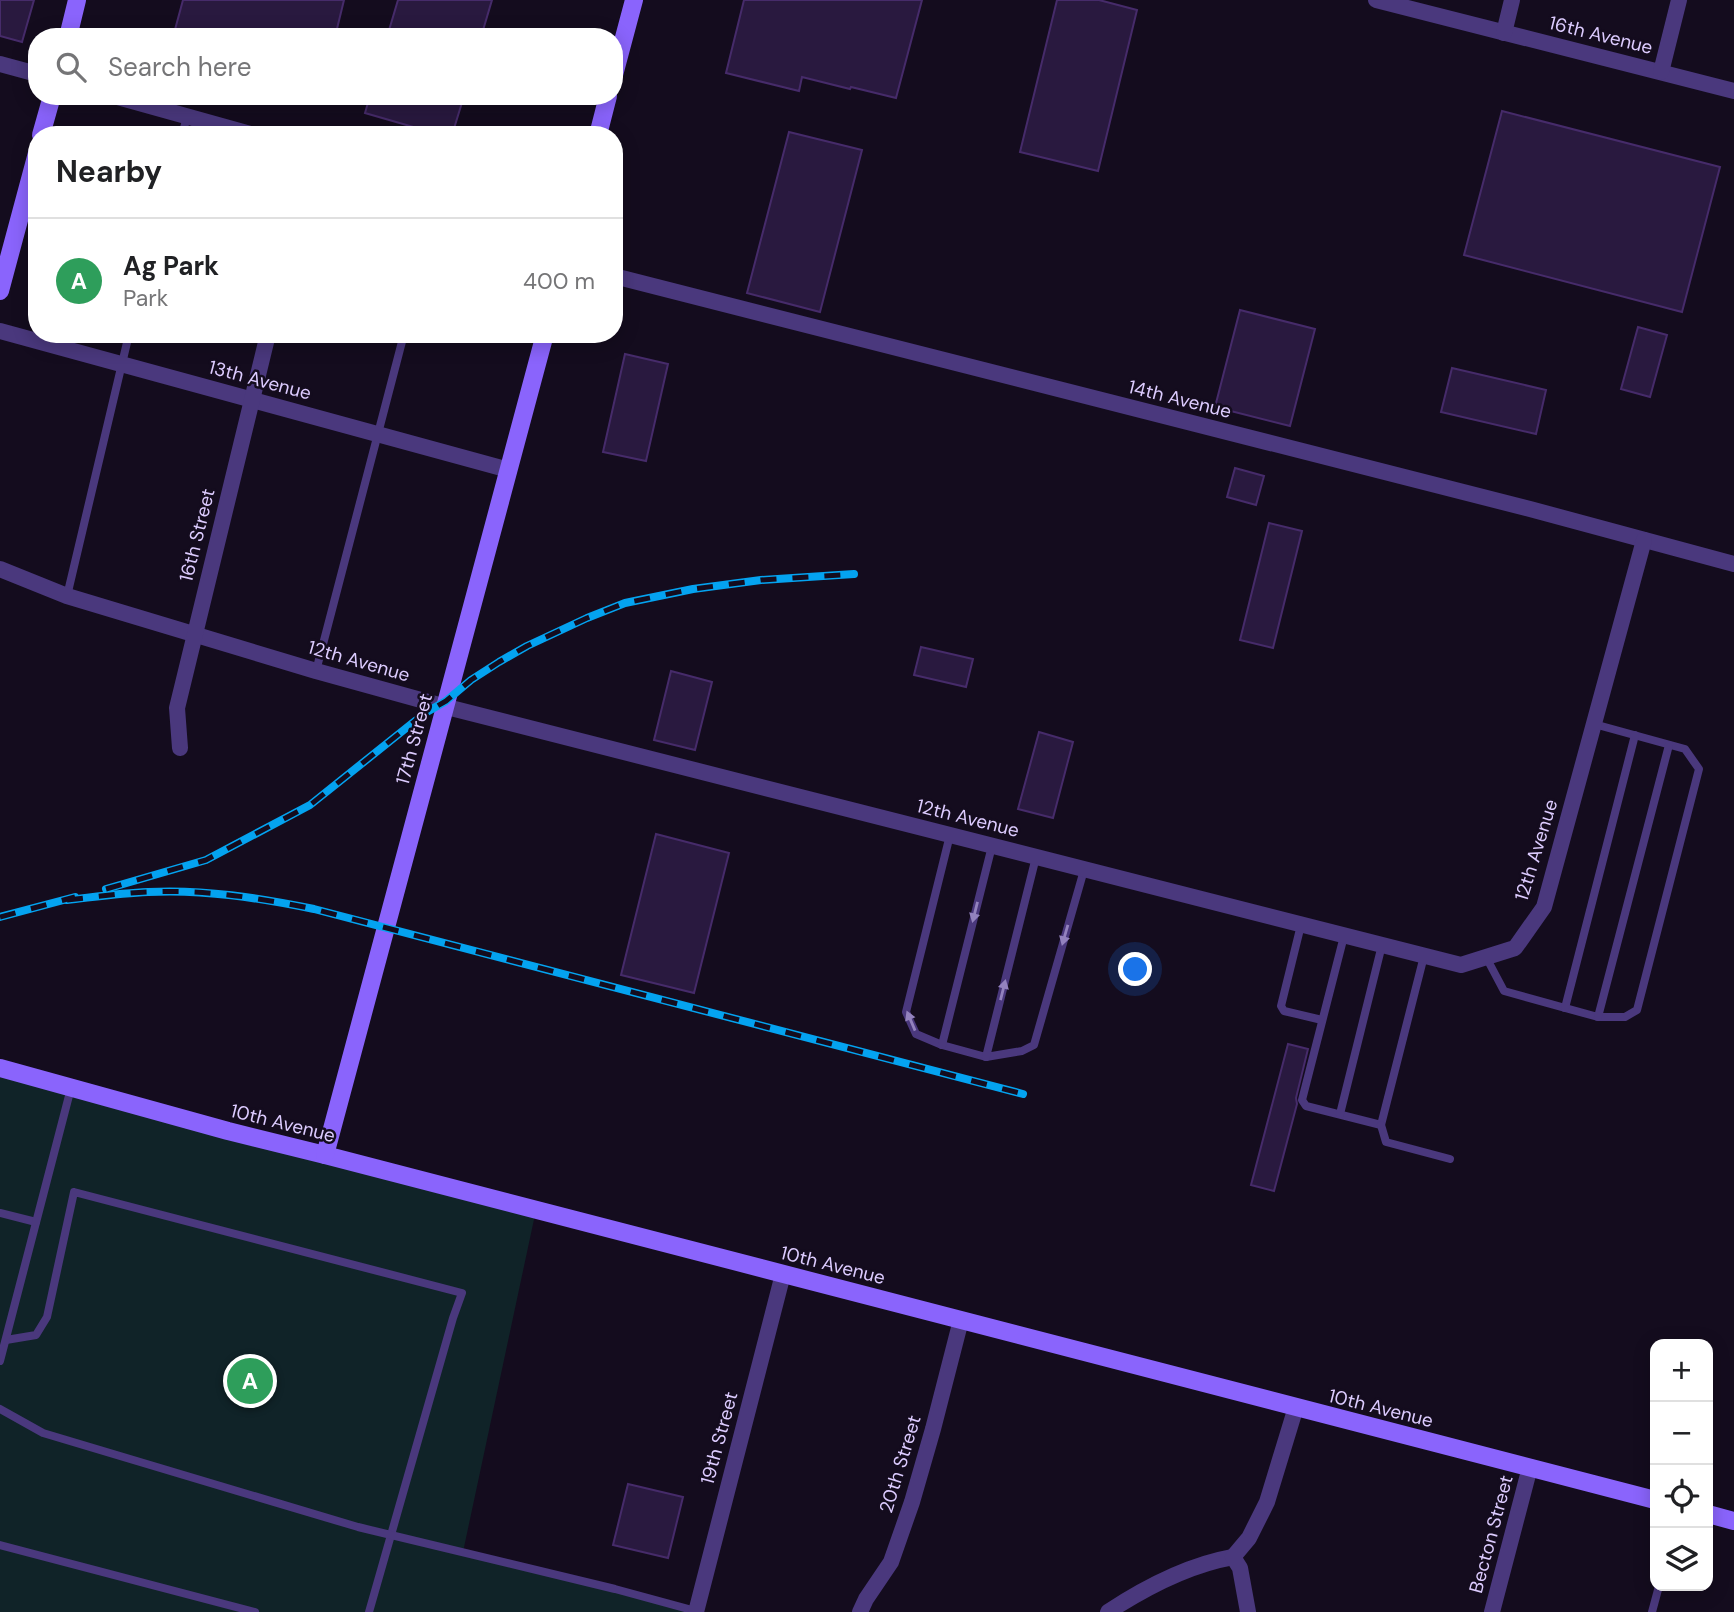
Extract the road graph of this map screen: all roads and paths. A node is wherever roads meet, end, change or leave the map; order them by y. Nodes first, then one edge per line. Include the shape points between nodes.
1 (78, 0) edge
2 (634, 0) edge
3 (1376, 0) edge
4 (1512, 0) edge
5 (1679, 0) edge
6 (70, 28) edge
7 (1504, 33) junction
8 (623, 41) edge
9 (0, 64) edge
10 (28, 72) edge
11 (1661, 72) junction
12 (1734, 91) edge
13 (49, 105) edge
14 (145, 105) edge
15 (606, 105) edge
16 (187, 117) junction
17 (44, 126) edge
18 (184, 126) edge
19 (220, 126) edge
20 (600, 126) edge
21 (28, 186) edge
22 (623, 278) edge
23 (0, 290) edge
24 (0, 331) edge
25 (28, 339) edge
26 (44, 343) edge
27 (127, 343) edge
28 (266, 343) edge
29 (402, 343) edge
30 (543, 343) edge
31 (121, 364) junction
32 (253, 400) junction
33 (379, 433) junction
34 (509, 470) junction
35 (1644, 540) junction
36 (1734, 564) edge
37 (0, 569) edge
38 (67, 596) junction
39 (194, 635) junction
40 (316, 671) junction
41 (445, 707) junction
42 (1594, 724) junction
43 (1635, 735) junction
44 (1669, 745) junction
45 (180, 748) dead end
46 (950, 835) junction
47 (992, 846) junction
48 (1036, 858) junction
49 (1084, 870) junction
50 (1301, 925) junction
51 (1344, 936) junction
52 (1382, 945) junction
53 (1424, 956) junction
54 (1486, 957) junction
55 (1565, 1008) junction
56 (1598, 1017) junction
57 (1322, 1020) junction
58 (942, 1045) junction
59 (986, 1057) junction
60 (0, 1068) edge
61 (71, 1087) junction
62 (1340, 1114) junction
63 (1381, 1125) junction
64 (325, 1155) junction
65 (1450, 1159) dead end
66 (0, 1213) edge
67 (36, 1222) junction
68 (783, 1274) junction
69 (961, 1320) junction
70 (6, 1340) junction
71 (0, 1361) edge
72 (1296, 1408) junction
73 (0, 1409) edge
74 (1530, 1467) junction
75 (1650, 1499) edge
76 (1713, 1515) edge
77 (1734, 1521) edge
78 (391, 1535) junction
79 (0, 1545) edge
80 (1233, 1556) junction
81 (1658, 1591) edge
82 (696, 1611) edge
83 (255, 1612) edge
84 (369, 1612) edge
85 (860, 1612) edge
86 (1108, 1612) edge
87 (1248, 1612) edge
88 (1492, 1612) edge
89 (1652, 1612) edge

1 - 6 main road
2 - 8 main road
3 - 7 street, 16th Avenue
4 - 7 street
5 - 11 street
7 - 11 street, 16th Avenue
9 - 10 street
11 - 12 street, 16th Avenue
13 - 17 main road
14 - 16 street
15 - 20 main road
16 - 18 lane
16 - 19 street
21 - 23 main road
22 - 35 street, 14th Avenue
24 - 25 street, 13th Avenue
26 - 31 street, 13th Avenue
27 - 31 lane
28 - 32 street, 16th Street
29 - 33 lane
30 - 34 main road, 17th Street
31 - 32 street, 13th Avenue
31 - 38 lane
32 - 33 street, 13th Avenue
32 - 39 street, 16th Street
33 - 34 street, 13th Avenue
33 - 40 lane
34 - 41 main road, 17th Street
35 - 36 street, 14th Avenue
35 - 42 street, 12th Avenue
37 - 38 street, 12th Avenue
38 - 39 street, 12th Avenue
39 - 40 street, 12th Avenue
39 - 45 street, 16th Street via 177,709
40 - 41 street, 12th Avenue
41 - 46 street, 12th Avenue
41 - 64 main road, 17th Street
42 - 43 lane
42 - 54 street, 12th Avenue via 1544,907 1515,948
43 - 44 lane
43 - 55 lane
44 - 56 lane
44 - 56 lane via 1685,749 1699,769 1637,1010 1625,1017
46 - 47 street, 12th Avenue
58 -> 46 lane via 916,1034 906,1012
47 - 48 street, 12th Avenue
47 -> 58 lane
48 - 49 street, 12th Avenue
59 -> 48 lane
49 - 50 street, 12th Avenue
49 -> 59 lane via 1034,1045
50 - 51 street, 12th Avenue
50 - 57 lane via 1281,1006 1284,1011
51 - 52 street, 12th Avenue
51 - 57 lane
52 - 53 street, 12th Avenue
52 - 62 lane
53 - 54 street, 12th Avenue via 1461,965
53 - 63 lane
54 - 55 lane via 1504,991
55 - 56 lane
57 - 62 lane via 1302,1100 1306,1106
58 - 59 lane
60 - 61 main road, 10th Avenue
61 - 64 main road, 10th Avenue
61 - 67 lane
62 - 63 lane
63 - 65 lane via 1386,1142
64 - 68 main road, 10th Avenue
66 - 67 lane
67 - 70 lane
68 - 69 main road, 10th Avenue
68 - 82 street, 19th Street
69 - 72 main road, 10th Avenue
69 - 85 street, 20th Street via 912,1502 891,1562
70 - 71 lane
70 - 78 lane via 36,1335 47,1317 74,1192 462,1293
72 - 74 main road, 10th Avenue
72 - 80 street via 1267,1502 1249,1538
73 - 78 lane via 43,1433
74 - 75 main road, 10th Avenue
74 - 88 street, Becton Street
76 - 77 main road
78 - 82 lane
78 - 84 lane
79 - 83 lane
80 - 86 street via 1174,1576
80 - 87 street via 1240,1568
81 - 89 lane

